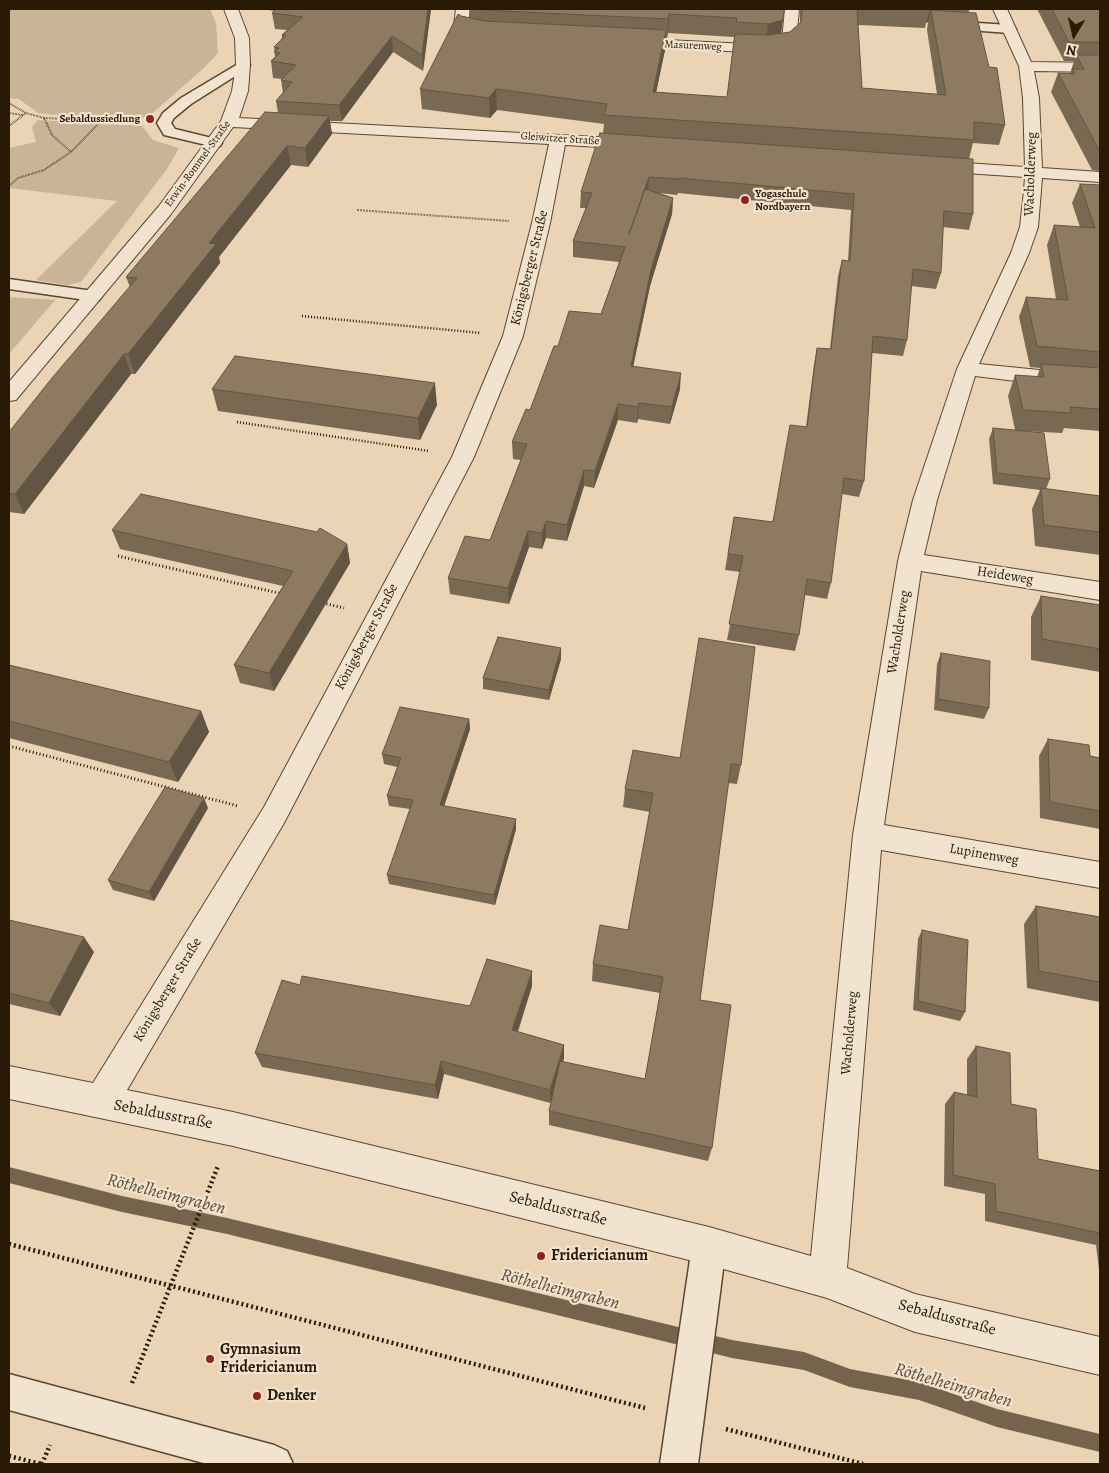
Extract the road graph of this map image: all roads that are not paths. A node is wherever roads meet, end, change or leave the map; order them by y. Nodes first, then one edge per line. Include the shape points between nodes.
1 (231, 9) edge
2 (463, 9) edge
3 (792, 9) edge
4 (1000, 9) edge
5 (932, 25) edge
6 (1009, 28) junction
7 (506, 36) edge
8 (612, 41) edge
9 (243, 65) junction
10 (1026, 66) junction
11 (1100, 66) edge
12 (229, 122) junction
13 (558, 139) junction
14 (215, 143) junction
15 (647, 145) edge
16 (923, 166) edge
17 (1032, 174) junction
18 (1100, 177) edge
19 (9, 284) edge
20 (93, 296) junction
21 (968, 369) junction
22 (1100, 382) edge
23 (9, 395) edge
24 (910, 561) junction
25 (1100, 591) edge
26 (868, 834) junction
27 (1100, 875) edge
28 (9, 1083) edge
29 (100, 1103) junction
30 (709, 1246) junction
31 (827, 1279) junction
32 (1100, 1356) edge
33 (9, 1392) edge
34 (274, 1464) edge
35 (679, 1464) edge

1 - 9 street, Erwin-Rommel-Straße via 242,38
2 - 7 street via 461,25 468,31
3 - 8 street, Masurenweg via 789,41 782,47 766,49
4 - 6 street, Wacholderweg
5 - 6 lane
6 - 10 street, Wacholderweg
9 - 12 street, Erwin-Rommel-Straße via 237,100
9 - 14 lane via 186,101 164,123 169,132
10 - 11 street
10 - 17 street, Wacholderweg via 1032,108
12 - 13 street, Gleiwitzer Straße
12 - 14 street, Erwin-Rommel-Straße
13 - 15 street, Gleiwitzer Straße
13 - 29 street, Königsberger Straße via 513,336 463,456 274,815
14 - 20 street, Erwin-Rommel-Straße via 165,210
16 - 17 street
17 - 18 street
17 - 21 street, Wacholderweg via 1029,227
19 - 20 lane
20 - 23 street, Erwin-Rommel-Straße
21 - 22 street via 1032,378
21 - 24 street, Wacholderweg via 925,500
24 - 25 street, Heideweg
24 - 26 street, Wacholderweg
26 - 27 street, Lupinenweg
26 - 31 street, Wacholderweg
28 - 29 street, Sebaldusstraße
29 - 30 street, Sebaldusstraße via 233,1129
30 - 31 street, Sebaldusstraße
30 - 35 lane
31 - 32 street, Sebaldusstraße via 915,1313
33 - 34 lane

